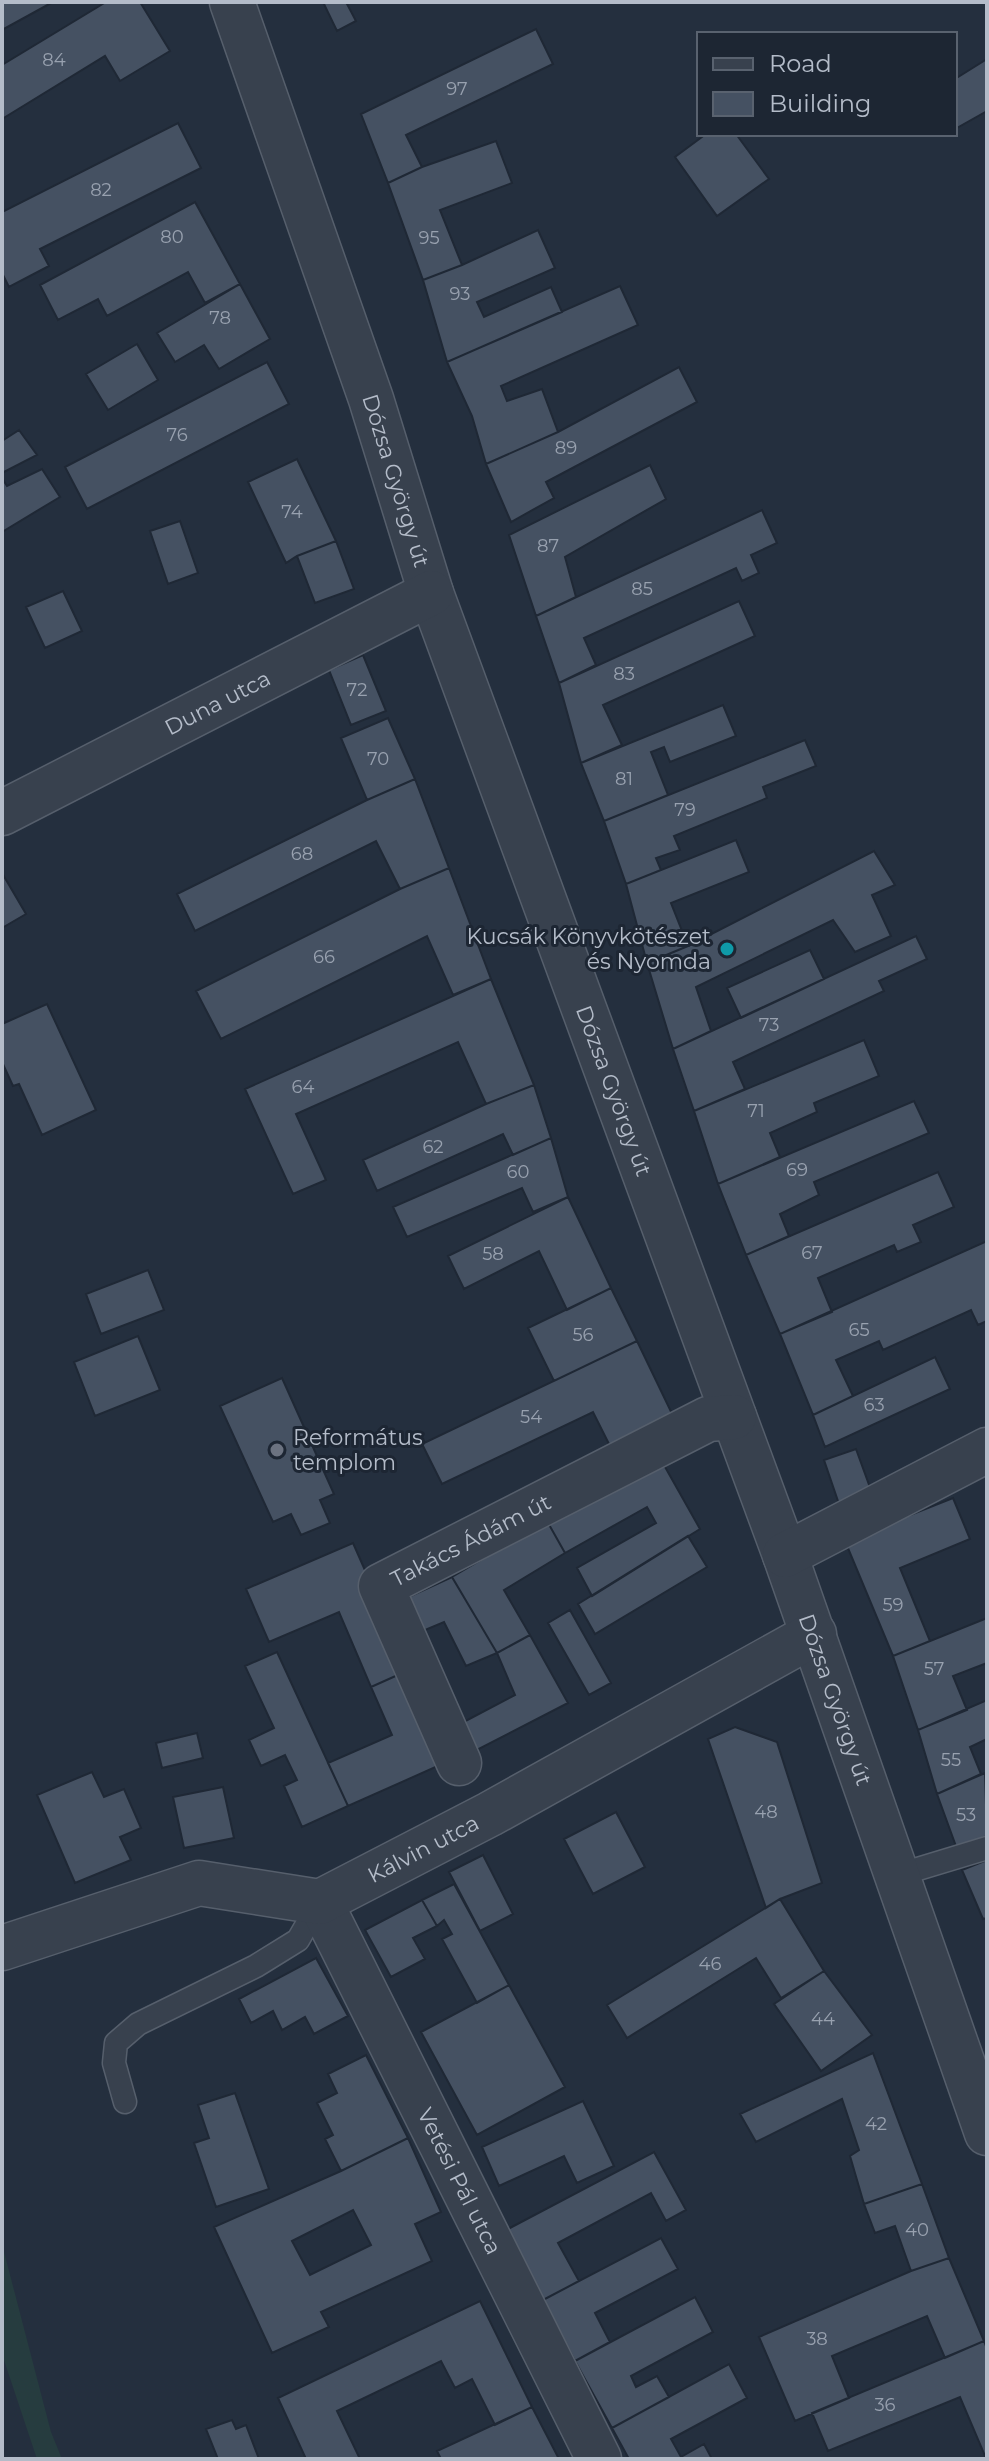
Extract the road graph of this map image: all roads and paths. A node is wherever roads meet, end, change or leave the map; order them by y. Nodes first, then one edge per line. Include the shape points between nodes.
1 (232, 2) edge
2 (431, 593) junction
3 (7, 798) edge
4 (734, 1417) junction
5 (987, 1450) edge
6 (785, 1555) junction
7 (814, 1634) junction
8 (459, 1763) dead end
9 (987, 1848) edge
10 (898, 1875) junction
11 (320, 1902) junction
12 (2, 1948) edge
13 (125, 2102) dead end
14 (987, 2133) edge
15 (599, 2459) edge

1 - 2 street, Dózsa György út via 371,399
2 - 3 street, Duna utca
2 - 4 street, Dózsa György út
4 - 6 street, Dózsa György út
4 - 8 street, Takács Ádám út via 708,1419 381,1586
5 - 6 street
6 - 7 street, Dózsa György út
7 - 10 street, Dózsa György út
7 - 11 street, Kálvin utca
9 - 10 lane
10 - 14 street, Dózsa György út
11 - 12 street via 199,1883
11 - 13 lane via 298,1940 138,2024 116,2043 114,2063
11 - 15 street, Vetési Pál utca

